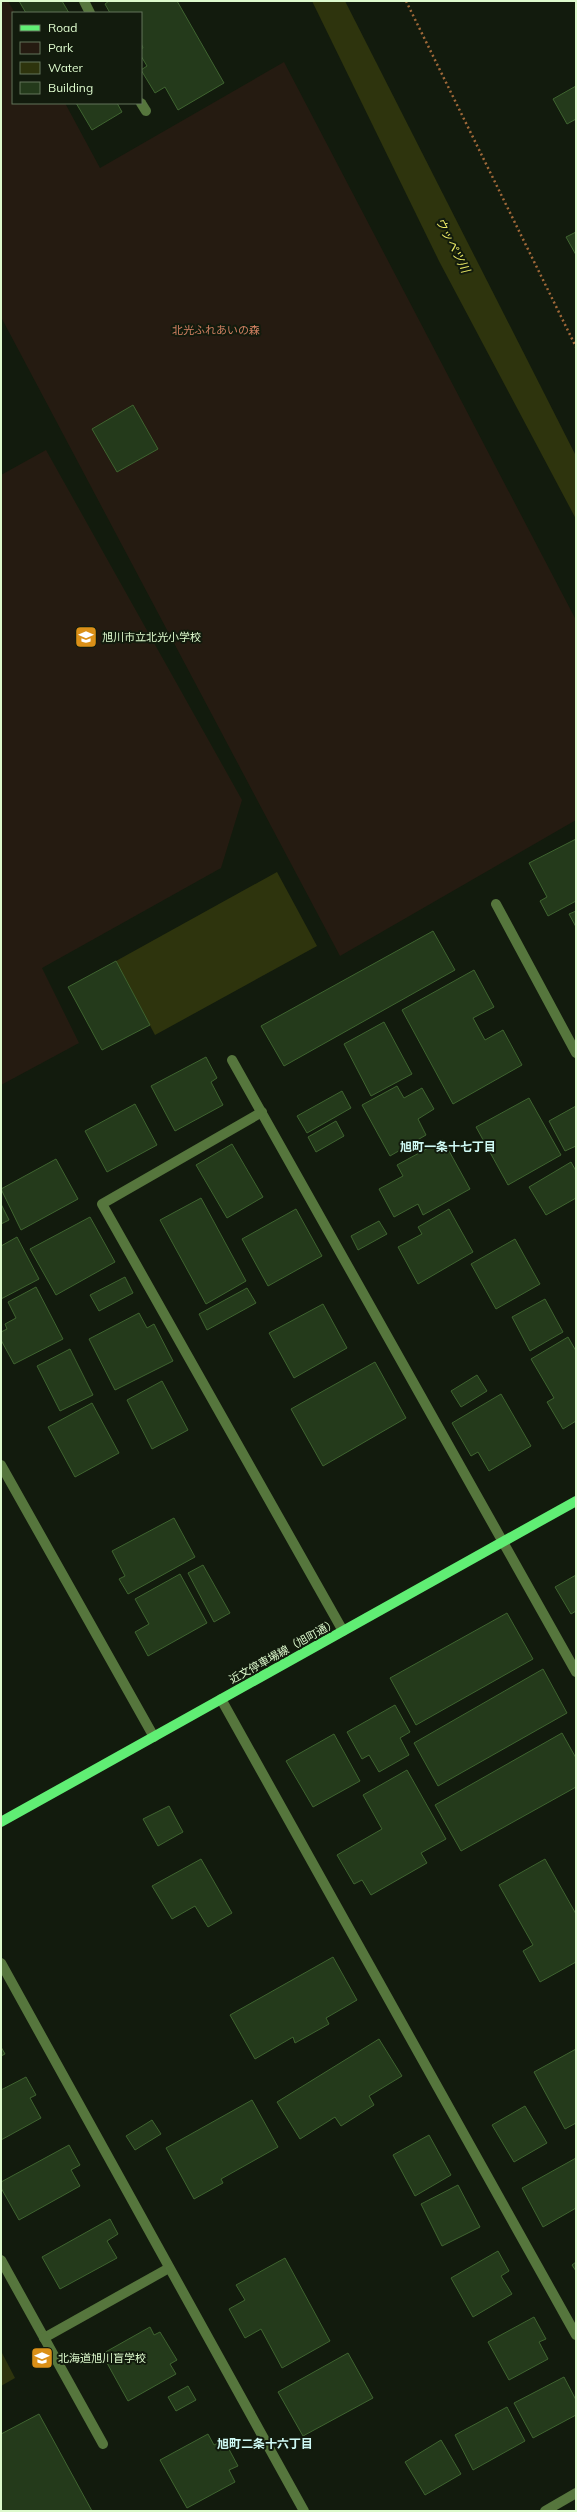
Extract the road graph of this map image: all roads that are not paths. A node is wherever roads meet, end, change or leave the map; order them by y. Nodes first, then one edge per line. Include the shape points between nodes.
1 (84, 1) edge
2 (90, 12) edge
3 (496, 904) dead end
4 (576, 1053) edge
5 (232, 1060) dead end
6 (262, 1112) junction
7 (1, 1465) edge
8 (576, 1501) edge
9 (504, 1541) junction
10 (343, 1631) junction
11 (576, 1672) edge
12 (222, 1699) junction
13 (154, 1737) junction
14 (1, 1822) edge
15 (1, 1964) edge
16 (1, 2260) edge
17 (169, 2268) junction
18 (576, 2335) edge
19 (44, 2338) junction
20 (103, 2444) dead end
21 (576, 2493) edge
22 (304, 2511) edge
23 (545, 2511) edge

1 - 2 street
3 - 4 street
5 - 6 street
6 - 9 street
6 - 10 street via 102,1204
7 - 13 street
8 - 9 main road, 近文停車場線（旭町通）
9 - 10 main road, 近文停車場線（旭町通）
9 - 11 street
10 - 12 main road, 近文停車場線（旭町通）
12 - 13 main road, 近文停車場線（旭町通）
12 - 18 street
13 - 14 main road, 近文停車場線（旭町通）
15 - 17 street
16 - 19 street
17 - 19 street
17 - 22 street
19 - 20 street
21 - 23 street

